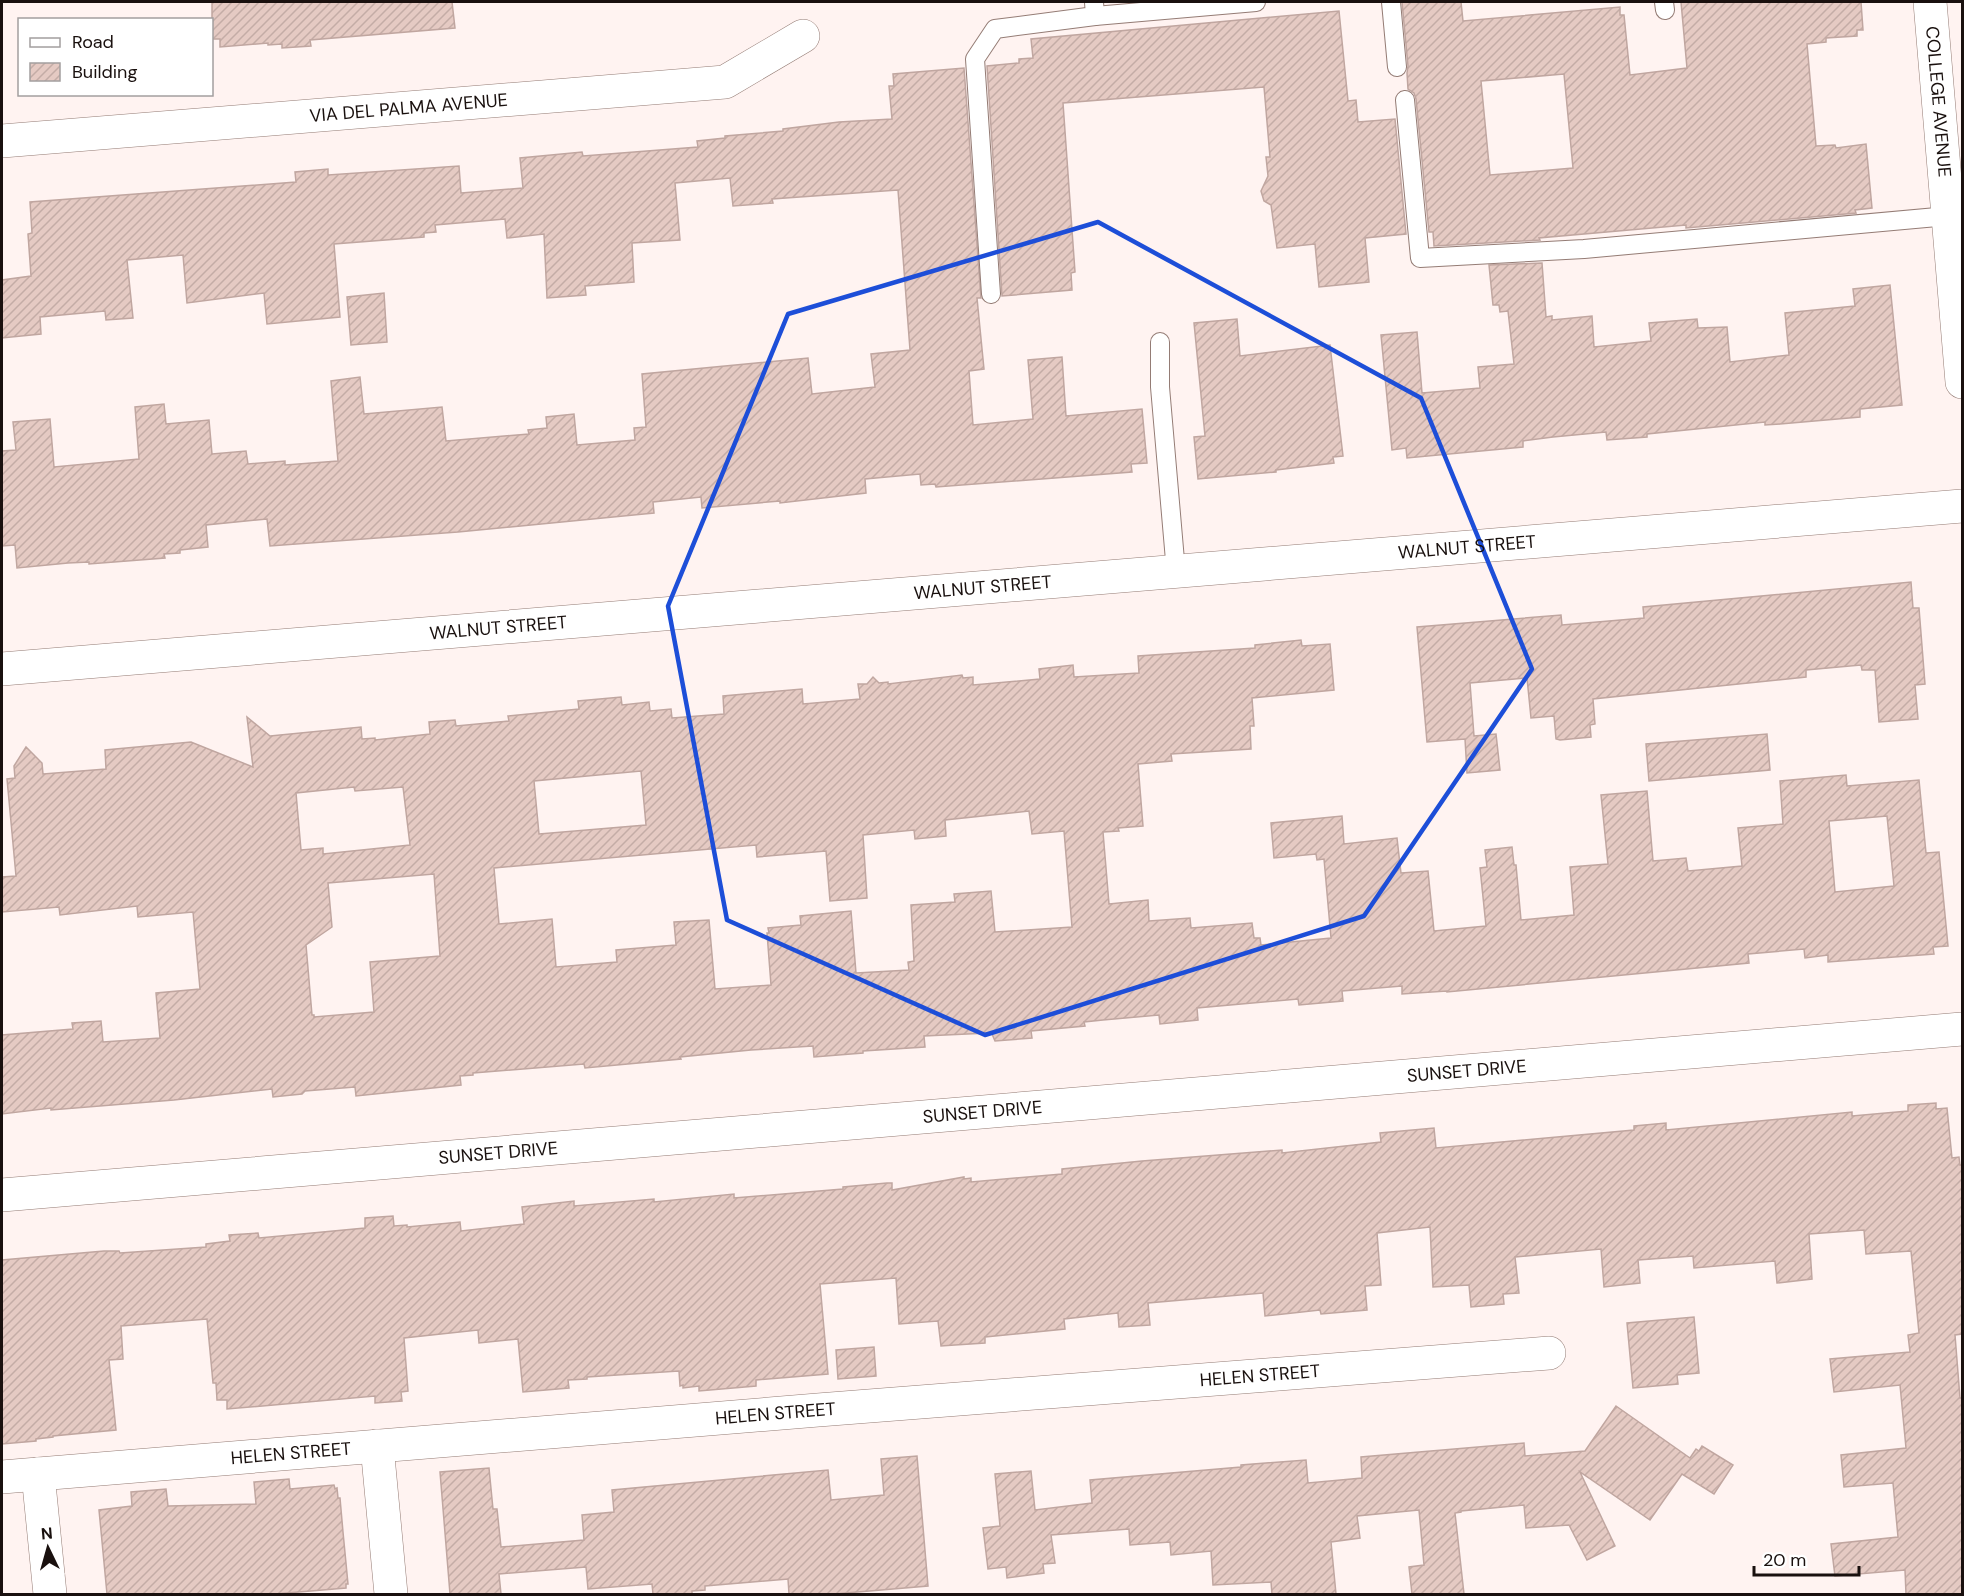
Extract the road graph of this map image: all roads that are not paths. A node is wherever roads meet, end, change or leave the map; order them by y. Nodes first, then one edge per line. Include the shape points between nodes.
1 (1256, 2) edge
2 (1392, 2) edge
3 (1930, 2) edge
4 (1094, 9) edge
5 (803, 36) dead end
6 (1397, 67) dead end
7 (1405, 100) dead end
8 (2, 141) edge
9 (1948, 216) junction
10 (991, 294) dead end
11 (1160, 342) dead end
12 (1961, 349) edge
13 (1962, 382) edge
14 (1962, 506) edge
15 (1176, 572) junction
16 (2, 669) edge
17 (1962, 1029) edge
18 (2, 1195) edge
19 (1549, 1353) dead end
20 (377, 1446) junction
21 (38, 1474) junction
22 (2, 1477) edge
23 (50, 1594) edge
24 (392, 1594) edge

1 - 4 lane
2 - 6 lane
3 - 9 street, COLLEGE AVENUE
4 - 10 lane via 995,29 975,59
5 - 8 street, VIA DEL PALMA AVENUE via 725,82
7 - 9 lane via 1420,258 1584,249
9 - 12 street, COLLEGE AVENUE
11 - 15 lane via 1160,387
12 - 13 street, COLLEGE AVENUE
14 - 15 street, WALNUT STREET
15 - 16 street, WALNUT STREET
17 - 18 street, SUNSET DRIVE
19 - 20 street, HELEN STREET
20 - 21 street, HELEN STREET
20 - 24 street
21 - 22 street, HELEN STREET
21 - 23 street

